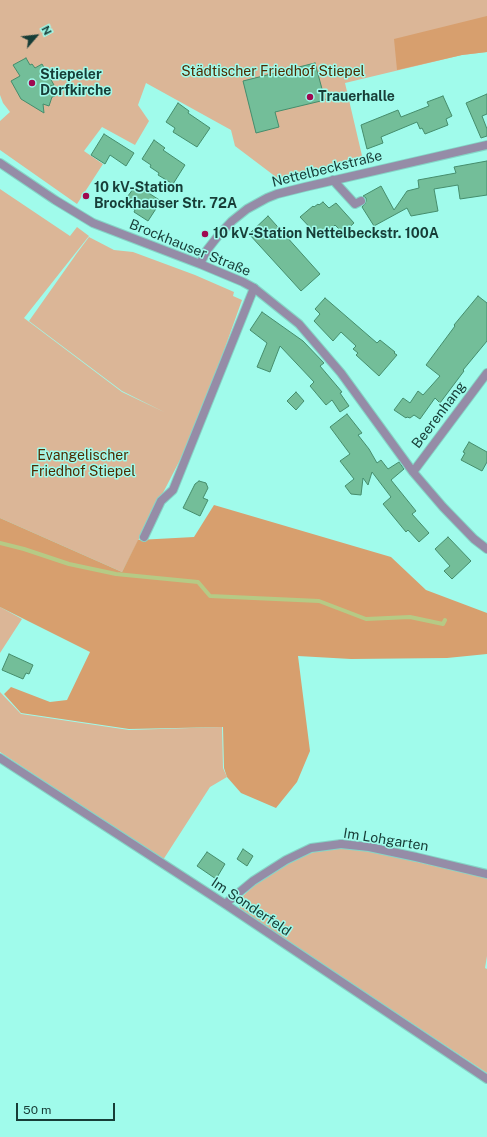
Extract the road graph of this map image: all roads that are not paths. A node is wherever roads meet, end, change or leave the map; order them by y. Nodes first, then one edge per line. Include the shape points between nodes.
1 (487, 145) edge
2 (0, 163) edge
3 (333, 180) junction
4 (361, 201) dead end
5 (200, 264) junction
6 (254, 288) junction
7 (487, 373) edge
8 (413, 472) junction
9 (144, 537) dead end
10 (487, 549) edge
11 (0, 758) edge
12 (487, 874) edge
13 (225, 904) junction
14 (487, 1079) edge

1 - 3 street, Nettelbeckstraße
2 - 5 street, Brockhauser Straße via 85,219
3 - 4 street via 355,204
3 - 5 street, Nettelbeckstraße via 277,194 247,209 218,236
5 - 6 street, Brockhauser Straße
6 - 8 street, Brockhauser Straße via 299,324 327,356
6 - 9 street via 173,490 161,501
7 - 8 street, Beerenhang
8 - 10 street, Brockhauser Straße via 443,507
11 - 13 street, Im Sonderfeld
12 - 13 street, Im Lohgarten via 369,847 341,844 311,848 286,860 253,881
13 - 14 street, Im Sonderfeld

